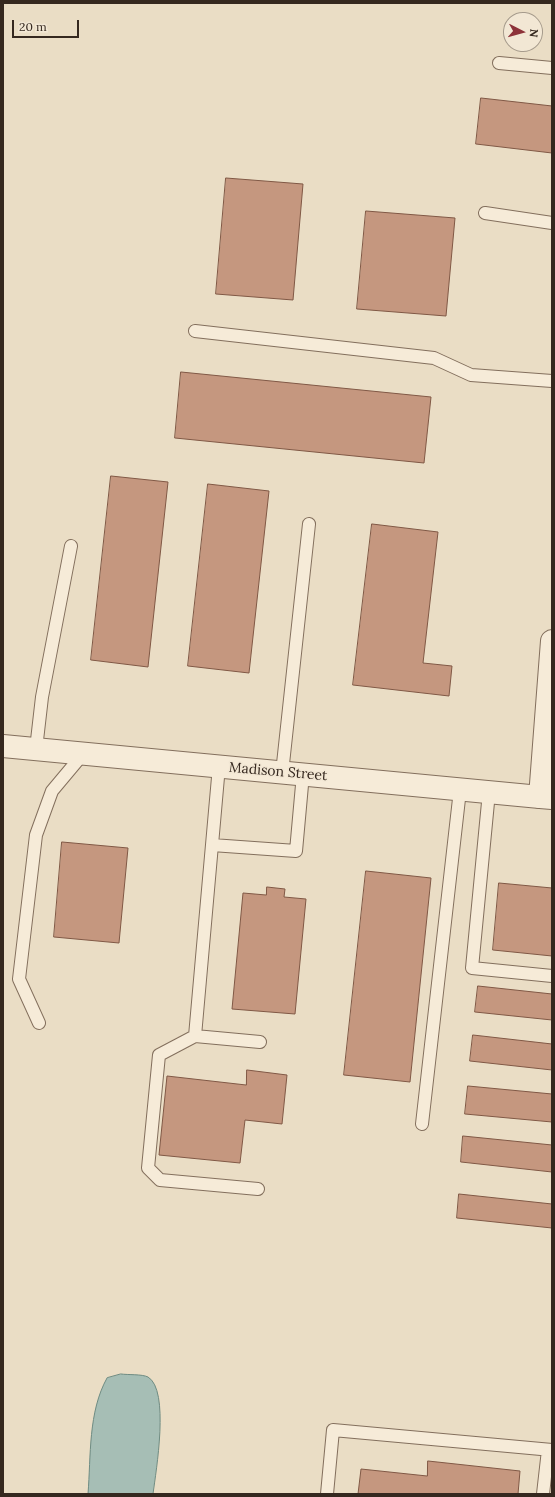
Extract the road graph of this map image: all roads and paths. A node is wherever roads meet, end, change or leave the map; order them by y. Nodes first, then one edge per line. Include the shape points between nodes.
1 (499, 63) dead end
2 (552, 68) edge
3 (485, 214) dead end
4 (552, 223) edge
5 (195, 331) dead end
6 (552, 381) edge
7 (309, 524) dead end
8 (71, 546) dead end
9 (552, 649) edge
10 (3, 746) edge
11 (36, 749) junction
12 (83, 754) junction
13 (218, 766) junction
14 (292, 774) junction
15 (460, 790) junction
16 (489, 792) junction
17 (546, 798) edge
18 (212, 845) junction
19 (552, 976) edge
20 (38, 1023) dead end
21 (195, 1036) junction
22 (260, 1042) dead end
23 (422, 1124) dead end
24 (258, 1189) dead end
25 (550, 1450) edge
26 (327, 1494) edge
27 (543, 1494) edge

1 - 2 lane
3 - 4 lane
5 - 6 lane via 434,358 471,375
7 - 14 lane
8 - 11 lane via 42,698
9 - 17 street
10 - 11 street, Madison Street
11 - 12 street, Madison Street
12 - 13 street, Madison Street
12 - 20 lane via 52,791 36,834 19,979
13 - 14 street, Madison Street
13 - 18 lane
14 - 15 street, Madison Street
14 - 18 lane via 296,851
15 - 16 street, Madison Street
15 - 23 lane
16 - 17 street, Madison Street
16 - 19 lane via 472,968
18 - 21 lane
21 - 22 lane
21 - 24 lane via 159,1055 148,1168 160,1180
25 - 26 lane via 333,1430
25 - 27 lane

